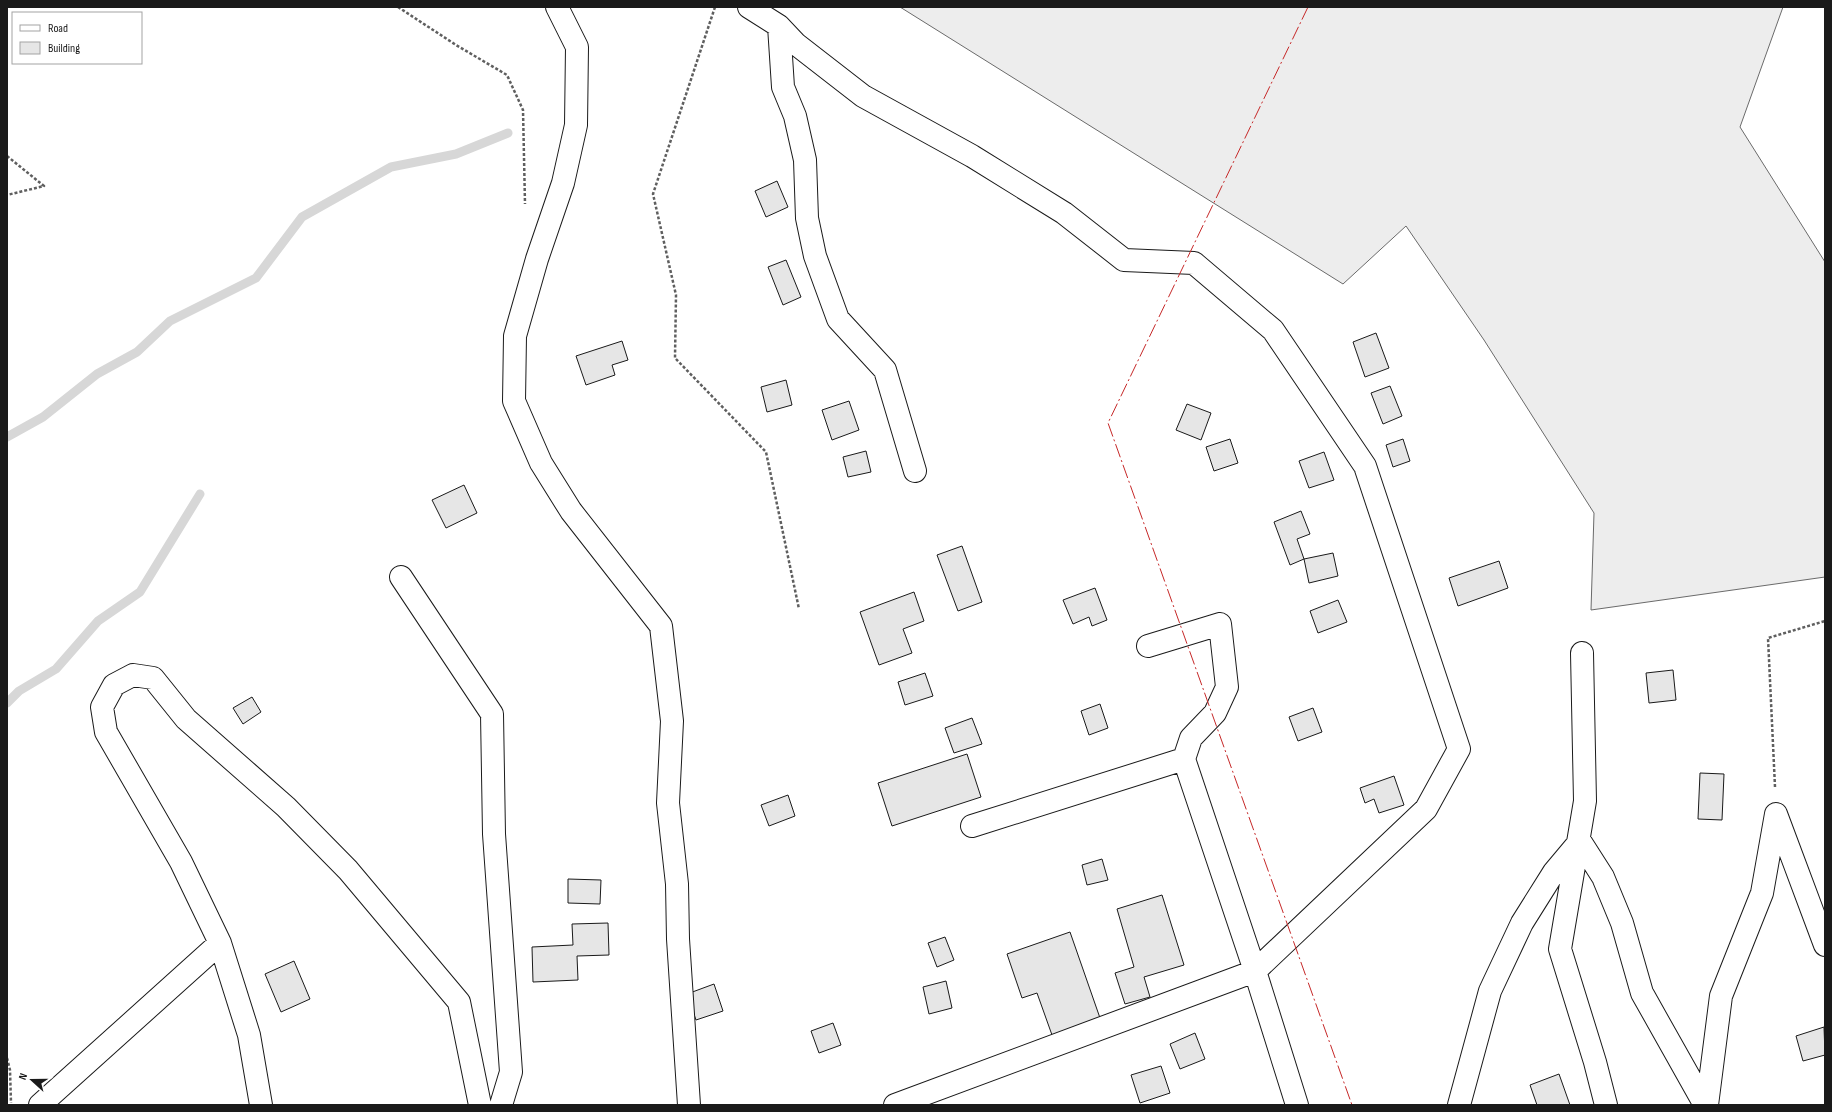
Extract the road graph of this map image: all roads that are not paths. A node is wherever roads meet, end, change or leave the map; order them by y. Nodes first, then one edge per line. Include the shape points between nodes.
1 (557, 7) edge
2 (749, 7) edge
3 (779, 26) junction
4 (915, 471) dead end
5 (400, 577) dead end
6 (1148, 646) dead end
7 (1582, 652) dead end
8 (1184, 759) junction
9 (972, 826) dead end
10 (1580, 841) junction
11 (220, 943) junction
12 (1825, 946) edge
13 (1255, 971) junction
14 (40, 1105) edge
15 (261, 1105) edge
16 (480, 1105) edge
17 (501, 1105) edge
18 (688, 1105) edge
19 (895, 1105) edge
20 (1297, 1105) edge
21 (1458, 1105) edge
22 (1606, 1105) edge
23 (1706, 1105) edge

1 - 18 street via 576,47 576,125 563,183 537,259 515,336 514,401 541,463 571,511 662,626 672,721 668,803 677,884
2 - 3 street
3 - 4 street via 783,87 795,116 805,160 807,218 815,256 838,319 885,370
3 - 13 street via 796,44 863,96 979,160 1064,213 1124,260 1194,263 1273,330 1365,466 1459,749 1426,809
5 - 17 street via 492,714 494,834 511,1072
6 - 8 street via 1220,624 1227,687 1215,713 1191,738
7 - 10 street via 1585,801
8 - 9 street
8 - 13 street
10 - 21 street via 1554,872 1522,923 1490,991
10 - 22 street via 1560,949
10 - 23 street via 1603,877 1620,917 1642,993
11 - 14 street
11 - 15 street via 249,1035
11 - 16 street via 181,862 106,732 102,707 114,685 133,675 153,678 186,720 286,807 348,870 459,1002
12 - 23 street via 1776,814 1762,894 1721,996
13 - 19 street
13 - 20 street

